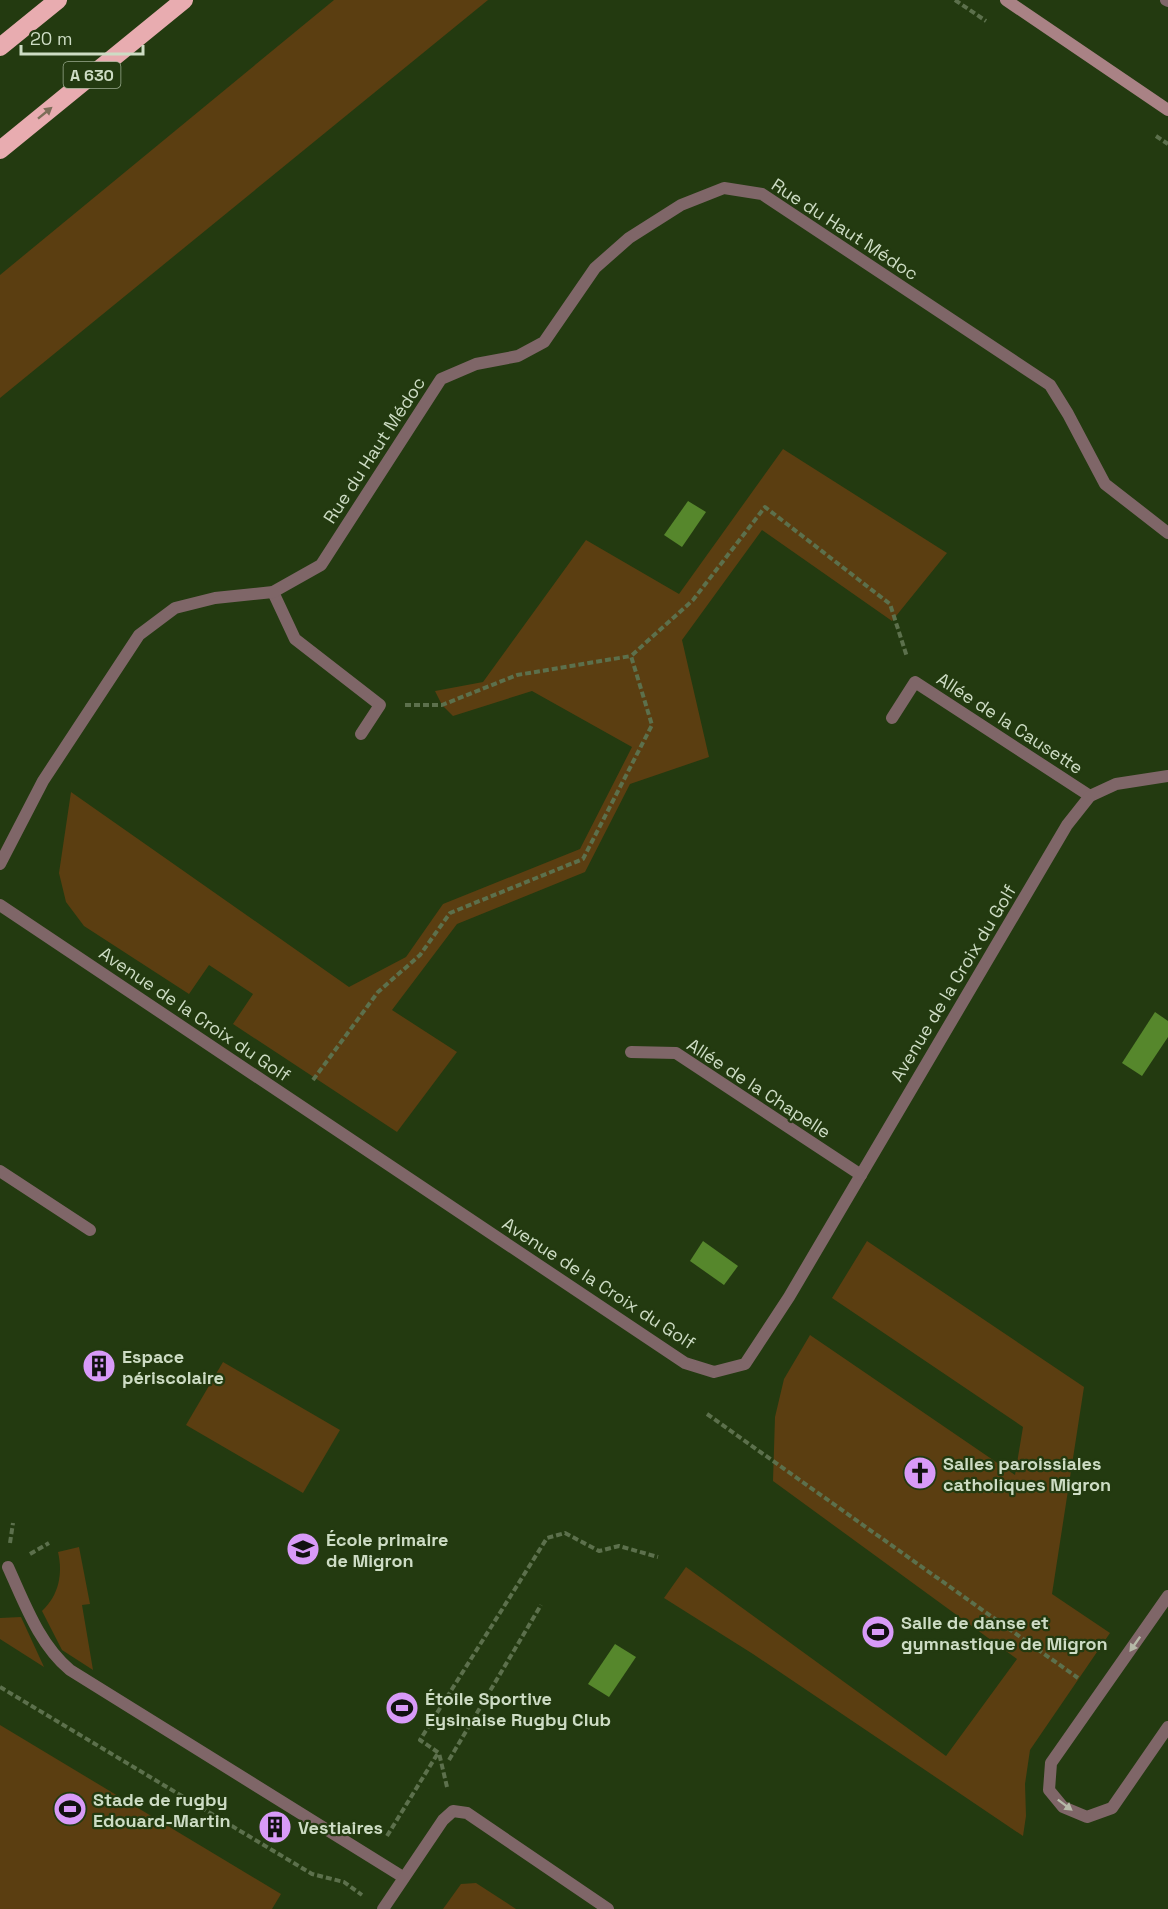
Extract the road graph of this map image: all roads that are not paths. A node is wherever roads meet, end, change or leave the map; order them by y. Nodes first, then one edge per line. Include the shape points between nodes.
1 (58, 0) edge
2 (184, 0) edge
3 (1006, 0) edge
4 (0, 47) edge
5 (1168, 110) edge
6 (0, 150) edge
7 (1168, 533) edge
8 (273, 592) junction
9 (892, 717) dead end
10 (361, 734) dead end
11 (1168, 776) edge
12 (1090, 796) junction
13 (0, 864) edge
14 (0, 905) edge
15 (631, 1052) dead end
16 (0, 1171) edge
17 (861, 1175) junction
18 (90, 1230) dead end
19 (8, 1567) dead end
20 (1168, 1596) edge
21 (1168, 1727) edge
22 (403, 1877) junction
23 (383, 1909) edge
24 (608, 1909) edge

1 - 4 highway
6 -> 2 highway, A 630
3 - 5 street
7 - 8 street, Rue du Haut Médoc via 1105,484 1050,386 762,194 724,188 681,205 629,238 595,268 544,342 518,356 476,364 441,379 321,565
8 - 10 street via 295,639 380,705
8 - 13 street, Rue du Haut Médoc via 215,598 175,608 140,635 43,781
9 - 12 street, Allée de la Causette via 915,682
11 - 12 street, Avenue de la Croix du Golf via 1116,783
12 - 17 street, Avenue de la Croix du Golf via 1067,825
14 - 17 street, Avenue de la Croix du Golf via 685,1363 714,1372 745,1364
15 - 17 street, Allée de la Chapelle via 676,1053
16 - 18 street
19 - 22 street via 40,1636 53,1656 69,1670
20 -> 21 street via 1051,1763 1049,1790 1063,1807 1087,1817 1112,1808
22 - 23 street
22 - 24 street via 443,1820 453,1811 466,1813

